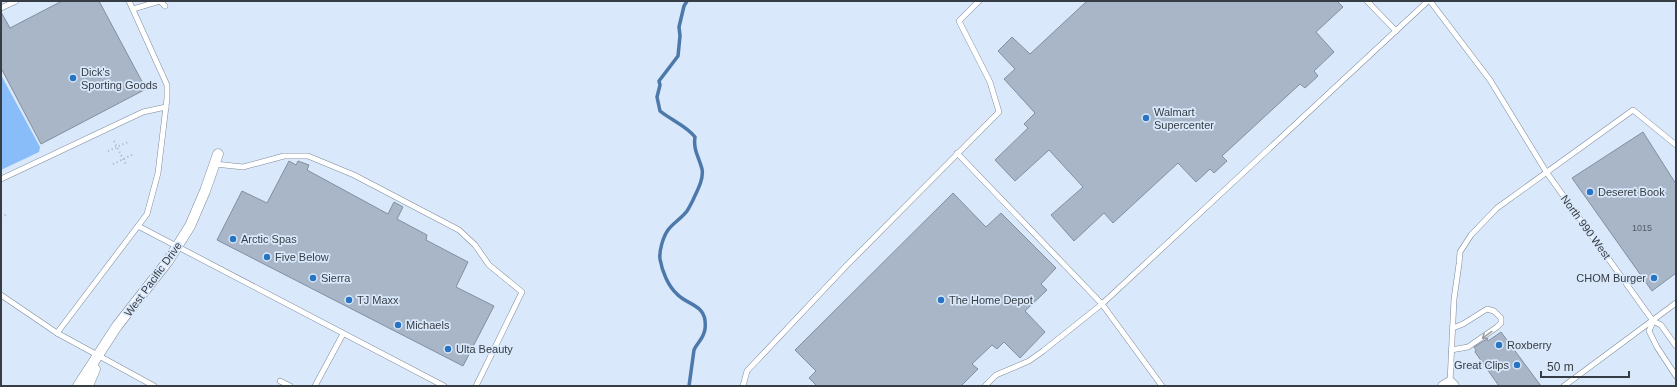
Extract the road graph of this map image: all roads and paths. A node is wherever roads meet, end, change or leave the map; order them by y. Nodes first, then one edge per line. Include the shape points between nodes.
1 (16, 1) edge
2 (129, 1) edge
3 (160, 1) edge
4 (979, 1) edge
5 (1367, 1) edge
6 (1429, 1) edge
7 (165, 6) dead end
8 (1, 8) edge
9 (132, 9) junction
10 (1396, 31) junction
11 (166, 107) junction
12 (114, 141) dead end
13 (128, 142) dead end
14 (1676, 145) edge
15 (117, 147) junction
16 (108, 151) dead end
17 (957, 153) junction
18 (134, 154) dead end
19 (218, 154) dead end
20 (123, 159) junction
21 (113, 164) dead end
22 (215, 164) junction
23 (126, 165) dead end
24 (1547, 173) junction
25 (1, 179) edge
26 (8, 214) dead end
27 (1, 218) edge
28 (138, 226) junction
29 (177, 246) junction
30 (1, 295) edge
31 (1676, 303) edge
32 (1102, 304) junction
33 (1653, 321) junction
34 (1453, 328) junction
35 (58, 333) junction
36 (343, 334) junction
37 (1676, 346) edge
38 (1451, 350) junction
39 (99, 356) junction
40 (1676, 376) edge
41 (280, 382) dead end
42 (1449, 385) edge
43 (78, 386) edge
44 (88, 386) edge
45 (154, 386) edge
46 (290, 386) edge
47 (315, 386) edge
48 (444, 386) edge
49 (476, 386) edge
50 (743, 386) edge
51 (985, 386) edge
52 (1162, 386) edge
53 (1564, 386) edge

1 - 8 lane
2 - 9 lane
3 - 7 lane
3 - 9 lane
4 - 17 lane via 959,20 990,82 1000,112
5 - 10 lane
6 - 10 lane
6 - 24 lane, North 990 West via 1490,80
9 - 11 lane via 167,85
10 - 32 lane
11 - 25 lane via 143,112
11 - 28 lane via 158,173 147,214
12 - 15 path
13 - 15 path
14 - 24 lane via 1633,110
15 - 16 path
15 - 20 path
17 - 32 lane
17 - 50 lane via 746,371
18 - 20 path
19 - 22 street, West Pacific Drive
20 - 21 path
20 - 23 path
22 - 29 street, West Pacific Drive via 190,226
22 - 49 lane via 243,167 284,156 308,156 354,175 459,230 475,245 489,265 522,292
24 - 33 lane, North 990 West
24 - 34 lane via 1497,208 1471,235 1460,252
26 - 27 path
28 - 29 lane
28 - 35 lane
29 - 36 lane
29 - 39 street, West Pacific Drive
30 - 35 lane
31 - 33 lane
32 - 51 lane via 1043,351 996,375
32 - 52 lane
33 - 37 lane, North 990 West via 1661,325
33 - 40 lane via 1649,331
33 - 53 lane
34 - 38 lane
34 -> 38 lane via 1487,309 1494,310 1501,318 1501,323 1497,327 1468,347
35 - 39 lane
36 - 47 lane
36 - 48 lane
38 - 42 lane
39 - 43 street, West Pacific Drive
39 - 44 street, West Pacific Drive
39 - 45 lane
41 - 46 lane

